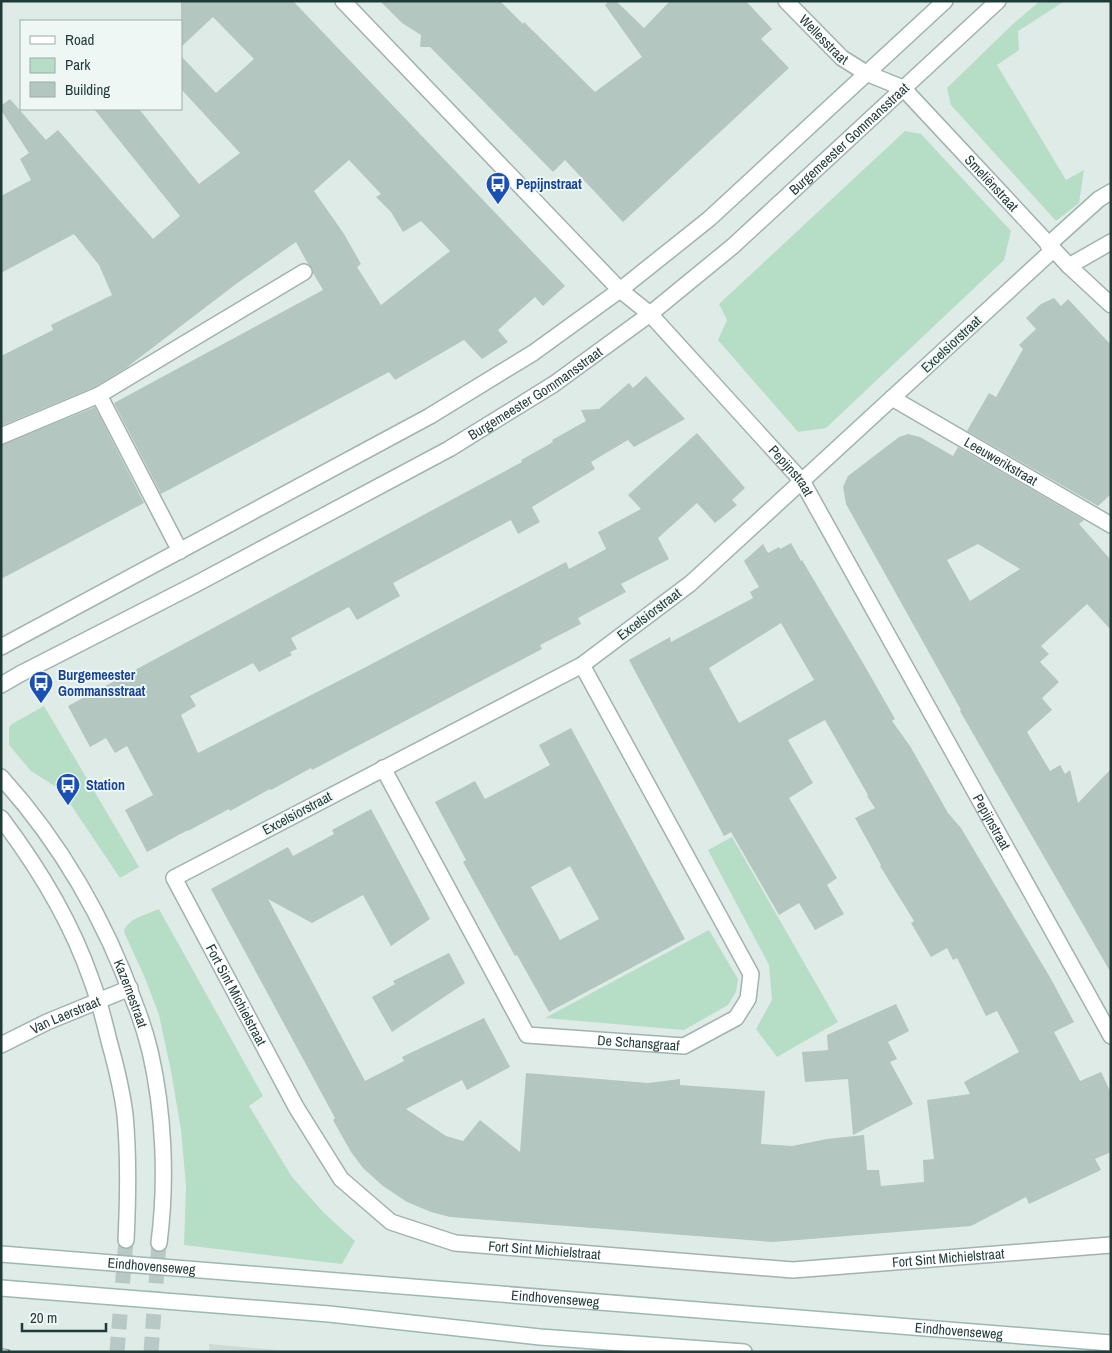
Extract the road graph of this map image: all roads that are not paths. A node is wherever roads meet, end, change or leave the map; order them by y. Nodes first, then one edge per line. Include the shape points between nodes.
1 (343, 1) edge
2 (786, 1) edge
3 (945, 1) edge
4 (998, 1) edge
5 (866, 72) junction
6 (903, 88) junction
7 (1111, 192) edge
8 (1111, 242) edge
9 (1051, 247) junction
10 (1069, 266) junction
11 (304, 272) dead end
12 (620, 290) junction
13 (1111, 305) edge
14 (650, 314) junction
15 (99, 395) junction
16 (892, 398) junction
17 (1, 436) edge
18 (802, 481) junction
19 (1111, 525) edge
20 (180, 551) junction
21 (1, 647) edge
22 (582, 665) junction
23 (1, 685) edge
24 (383, 768) junction
25 (1, 777) edge
26 (1, 818) edge
27 (174, 878) joint
28 (130, 988) junction
29 (99, 1000) junction
30 (1111, 1036) edge
31 (1, 1045) edge
32 (126, 1240) tunnel mouth
33 (159, 1243) tunnel mouth
34 (1111, 1245) edge
35 (1, 1254) edge
36 (1, 1288) edge
37 (1111, 1335) edge
38 (1104, 1342) edge
39 (744, 1352) edge

1 - 12 street, Pepijnstraat
2 - 5 street, Wellesstraat via 842,58
3 - 5 street
4 - 6 street, Burgemeester Gommansstraat
5 - 6 street, Smeliënstraat
5 - 12 street via 709,219
6 - 9 street, Smeliënstraat
6 - 14 street, Burgemeester Gommansstraat via 733,246
7 - 9 street, Excelsiorstraat via 1099,199
8 - 10 street
9 - 10 street, Smeliënstraat
9 - 16 street, Excelsiorstraat
10 - 13 street, Smeliënstraat
11 - 15 street
12 - 14 street, Pepijnstraat
12 - 20 street via 533,353 438,411
14 - 18 street, Pepijnstraat
14 - 23 street, Burgemeester Gommansstraat via 554,384 449,449
15 - 17 street
15 - 20 street
16 - 18 street, Excelsiorstraat
16 - 19 street, Leeuwerikstraat
18 - 22 street, Excelsiorstraat via 691,583
18 - 30 street, Pepijnstraat
20 - 21 street
22 - 24 street, Excelsiorstraat
22 - 24 street, De Schansgraaf via 751,974 748,998 736,1018 684,1046 527,1035
24 - 27 street, Excelsiorstraat
25 - 28 street, Kazernestraat via 42,828 85,893
26 - 29 street via 31,859 58,905
27 - 34 street, Fort Sint Michielstraat via 296,1107 341,1179 391,1222 455,1243 793,1270
28 - 29 street, Van Laerstraat
28 - 33 street, Kazernestraat via 150,1048 161,1112
29 - 31 street, Van Laerstraat
29 - 32 street via 125,1116
35 - 38 street, Eindhovenseweg
36 - 39 street via 329,1314 540,1337
37 - 38 street

